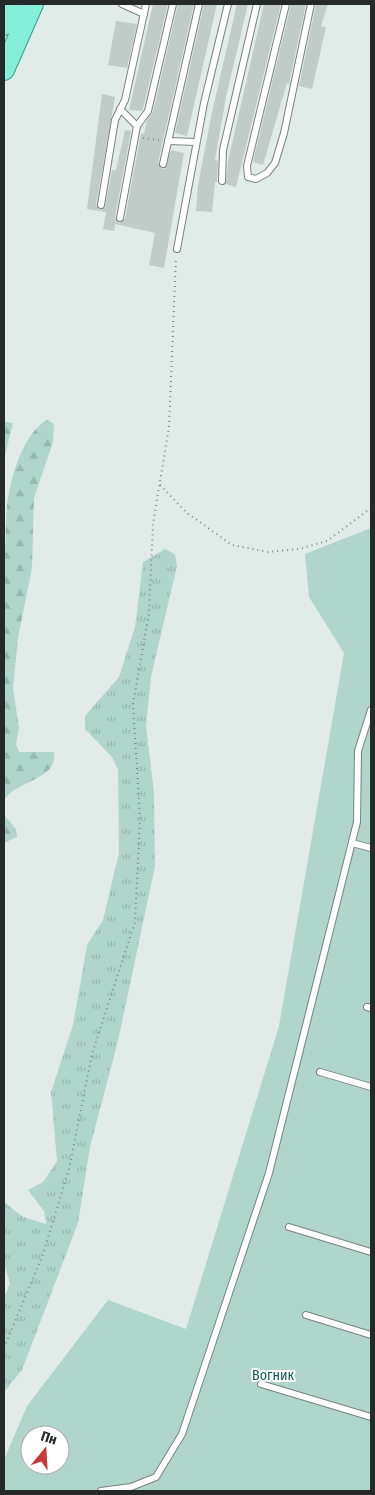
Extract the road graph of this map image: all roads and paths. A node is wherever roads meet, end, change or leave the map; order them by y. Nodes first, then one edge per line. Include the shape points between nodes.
1 (13, 4) edge
2 (33, 4) edge
3 (122, 4) edge
4 (146, 4) edge
5 (173, 4) edge
6 (198, 4) edge
7 (228, 4) edge
8 (257, 4) edge
9 (286, 4) edge
10 (311, 4) edge
11 (144, 14) junction
12 (4, 25) edge
13 (4, 70) edge
14 (120, 109) junction
15 (137, 126) junction
16 (135, 137) junction
17 (168, 141) junction
18 (196, 142) junction
19 (163, 164) dead end
20 (222, 182) dead end
21 (101, 206) dead end
22 (120, 218) dead end
23 (177, 249) joint
24 (160, 484) junction
25 (371, 508) edge
26 (371, 710) edge
27 (352, 843) junction
28 (371, 848) edge
29 (320, 1072) dead end
30 (371, 1087) edge
31 (289, 1227) dead end
32 (371, 1252) edge
33 (306, 1315) dead end
34 (371, 1335) edge
35 (4, 1348) edge
36 (261, 1384) dead end
37 (371, 1417) edge
38 (101, 1491) edge

1 - 12 main road
2 - 13 main road
3 - 11 lane
4 - 11 lane
5 - 15 lane via 148,110
6 - 17 lane
7 - 18 lane
8 - 20 lane via 225,141
9 - 10 lane via 246,166 248,177 256,179 275,163
11 - 14 lane via 125,100
14 - 15 lane
14 - 21 lane via 115,120
15 - 16 lane
16 - 17 path
16 - 22 lane
17 - 18 lane
17 - 19 lane
18 - 23 lane
23 - 24 path via 169,427
24 - 25 path via 187,513 232,545 268,552 299,549 327,541
24 - 35 path via 153,524 149,614 133,704 140,819 135,922 92,1054 69,1169 43,1254
26 - 27 lane via 358,752 357,822
27 - 28 lane
27 - 38 lane via 269,1173 182,1434 156,1477 131,1487
29 - 30 lane
31 - 32 lane
33 - 34 lane
36 - 37 lane

